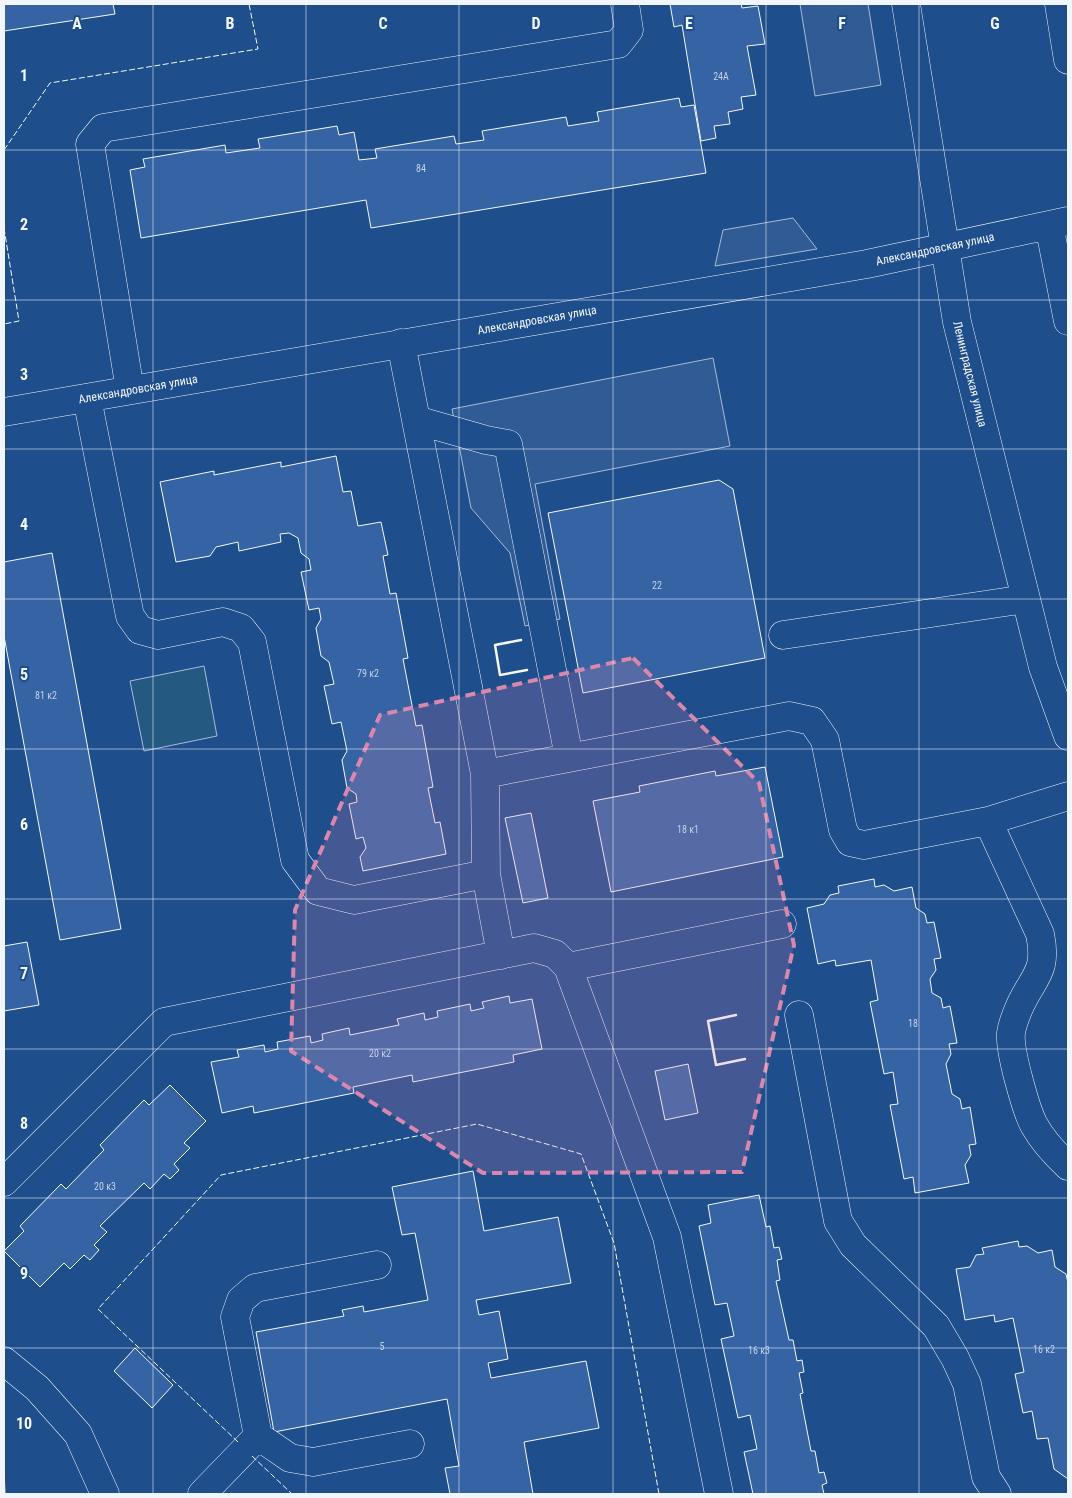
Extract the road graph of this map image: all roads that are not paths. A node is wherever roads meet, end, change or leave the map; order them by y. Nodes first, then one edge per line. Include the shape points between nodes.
1 (625, 4) edge
2 (906, 4) edge
3 (1059, 4) edge
4 (1068, 60) edge
5 (1059, 223) edge
6 (944, 247) junction
7 (1068, 321) edge
8 (401, 343) junction
9 (130, 390) junction
10 (87, 398) junction
11 (4, 412) edge
12 (416, 420) junction
13 (1025, 600) junction
14 (782, 635) dead end
15 (1068, 736) edge
16 (569, 757) junction
17 (485, 774) junction
18 (1068, 796) edge
19 (988, 820) junction
20 (486, 874) junction
21 (782, 924) dead end
22 (502, 955) junction
23 (568, 967) junction
24 (799, 1015) dead end
25 (1068, 1166) edge
26 (4, 1182) edge
27 (377, 1265) dead end
28 (4, 1361) edge
29 (258, 1436) junction
30 (410, 1444) dead end
31 (105, 1494) edge
32 (202, 1494) edge
33 (719, 1494) edge
34 (997, 1494) edge

1 - 9 street via 629,30 618,44 103,128 90,144
2 - 6 street, Ленинградская улица
3 - 4 street
5 - 6 street, Александровская улица
5 - 7 street
6 - 8 street, Александровская улица via 867,264
6 - 13 street, Ленинградская улица via 957,322
8 - 9 street, Александровская улица
8 - 12 street
9 - 10 street, Александровская улица
10 - 11 street, Александровская улица
10 - 20 street via 130,616 140,630 158,635 223,622 241,628 252,642 295,860 318,890 354,900
12 - 16 street via 508,444
12 - 17 street
13 - 14 street
13 - 15 street, Ленинградская улица via 1043,667
16 - 17 street
16 - 19 street via 789,716 812,721 826,740 843,830 850,842 864,844
17 - 20 street
18 - 19 street
19 - 25 street via 1040,934 1044,954 1040,973 1019,1007 1011,1034 1018,1076 1034,1124
20 - 22 street
21 - 23 street
22 - 23 street via 534,948 555,954
22 - 26 street via 164,1022
23 - 33 street via 667,1237
24 - 34 street via 838,1221 853,1245 936,1326 955,1358 968,1384 986,1477
27 - 29 street via 255,1288 241,1300 235,1317
28 - 31 street via 37,1388 78,1434
29 - 30 street via 290,1458 313,1462
29 - 32 street

